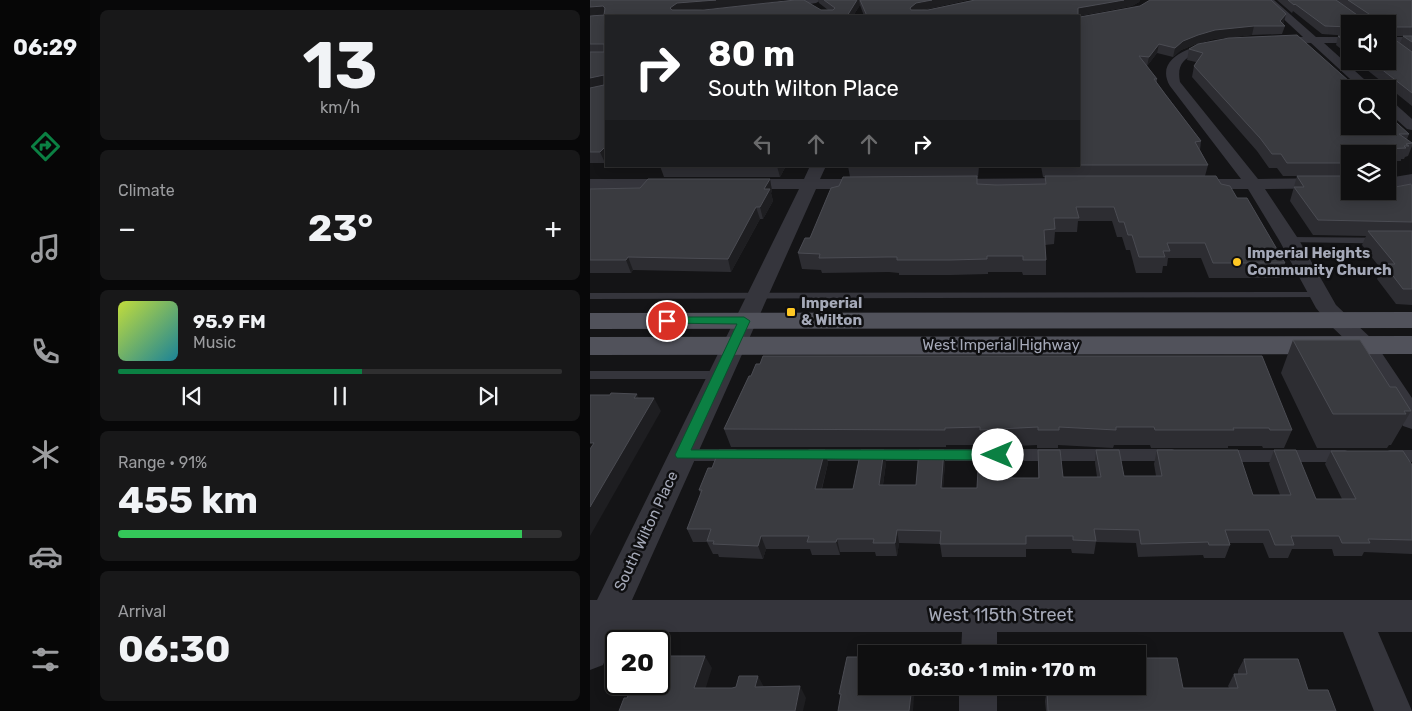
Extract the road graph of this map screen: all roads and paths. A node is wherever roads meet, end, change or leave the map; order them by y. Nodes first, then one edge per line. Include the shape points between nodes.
1 (1268, 0) edge
2 (809, 1) edge
3 (768, 7) edge
4 (820, 10) edge
5 (1253, 40) edge
6 (1312, 40) junction
7 (1341, 40) edge
8 (1412, 40) edge
9 (1235, 42) edge
10 (1396, 42) edge
11 (1359, 80) edge
12 (1396, 112) edge
13 (1412, 126) edge
14 (632, 167) edge
15 (1009, 167) edge
16 (814, 175) edge
17 (1412, 179) edge
18 (1396, 182) edge
19 (1009, 183) junction
20 (1341, 183) edge
21 (590, 184) edge
22 (617, 184) junction
23 (693, 184) edge
24 (722, 184) edge
25 (886, 184) edge
26 (924, 184) edge
27 (1087, 184) edge
28 (1175, 184) edge
29 (1253, 184) junction
30 (1289, 240) junction
31 (1412, 241) edge
32 (1320, 295) junction
33 (590, 296) edge
34 (756, 296) junction
35 (1337, 319) junction
36 (1412, 320) edge
37 (590, 321) edge
38 (744, 321) junction
39 (733, 345) junction
40 (1365, 345) junction
41 (1412, 345) edge
42 (590, 346) edge
43 (590, 375) edge
44 (720, 375) junction
45 (1412, 419) edge
46 (682, 455) junction
47 (752, 455) edge
48 (792, 455) edge
49 (1182, 456) edge
50 (1212, 456) edge
51 (1412, 456) edge
52 (980, 615) junction
53 (1353, 615) junction
54 (598, 616) edge
55 (1412, 616) edge
56 (979, 645) edge
57 (590, 652) edge
58 (978, 695) edge
59 (978, 711) edge
60 (1393, 711) edge

1 - 6 street
2 - 3 street
2 - 4 street
5 - 6 street
6 - 7 street
6 - 11 street
8 - 10 street
9 - 29 street via 1185,54 1172,67 1171,75
12 - 13 street
14 - 22 street
15 - 19 street
16 - 24 street
16 - 25 street
16 - 34 street, South Wilton Place
17 - 18 street
19 - 26 street
19 - 27 street
20 - 29 street
21 - 22 street
22 - 23 street
28 - 29 street
29 - 30 street
30 - 31 lane
30 - 32 street
32 - 34 lane
32 - 35 street
33 - 34 lane
34 - 38 street, South Wilton Place
35 - 36 main road, West Imperial Highway
35 - 38 main road, West Imperial Highway
35 - 40 street
37 - 38 main road, West Imperial Highway
38 - 39 street, South Wilton Place
39 - 40 main road, West Imperial Highway
39 - 42 main road, West Imperial Highway
39 - 44 street, South Wilton Place
40 - 41 main road, West Imperial Highway
40 - 45 street
43 - 44 lane
44 - 46 street, South Wilton Place
46 - 47 lane
46 - 54 street, South Wilton Place
48 - 49 lane
50 - 51 lane
52 - 53 street, West 115th Street
52 - 54 street, West 115th Street
52 - 56 street
53 - 55 street, West 115th Street
53 - 60 street
54 - 57 street, South Wilton Place
58 - 59 street

